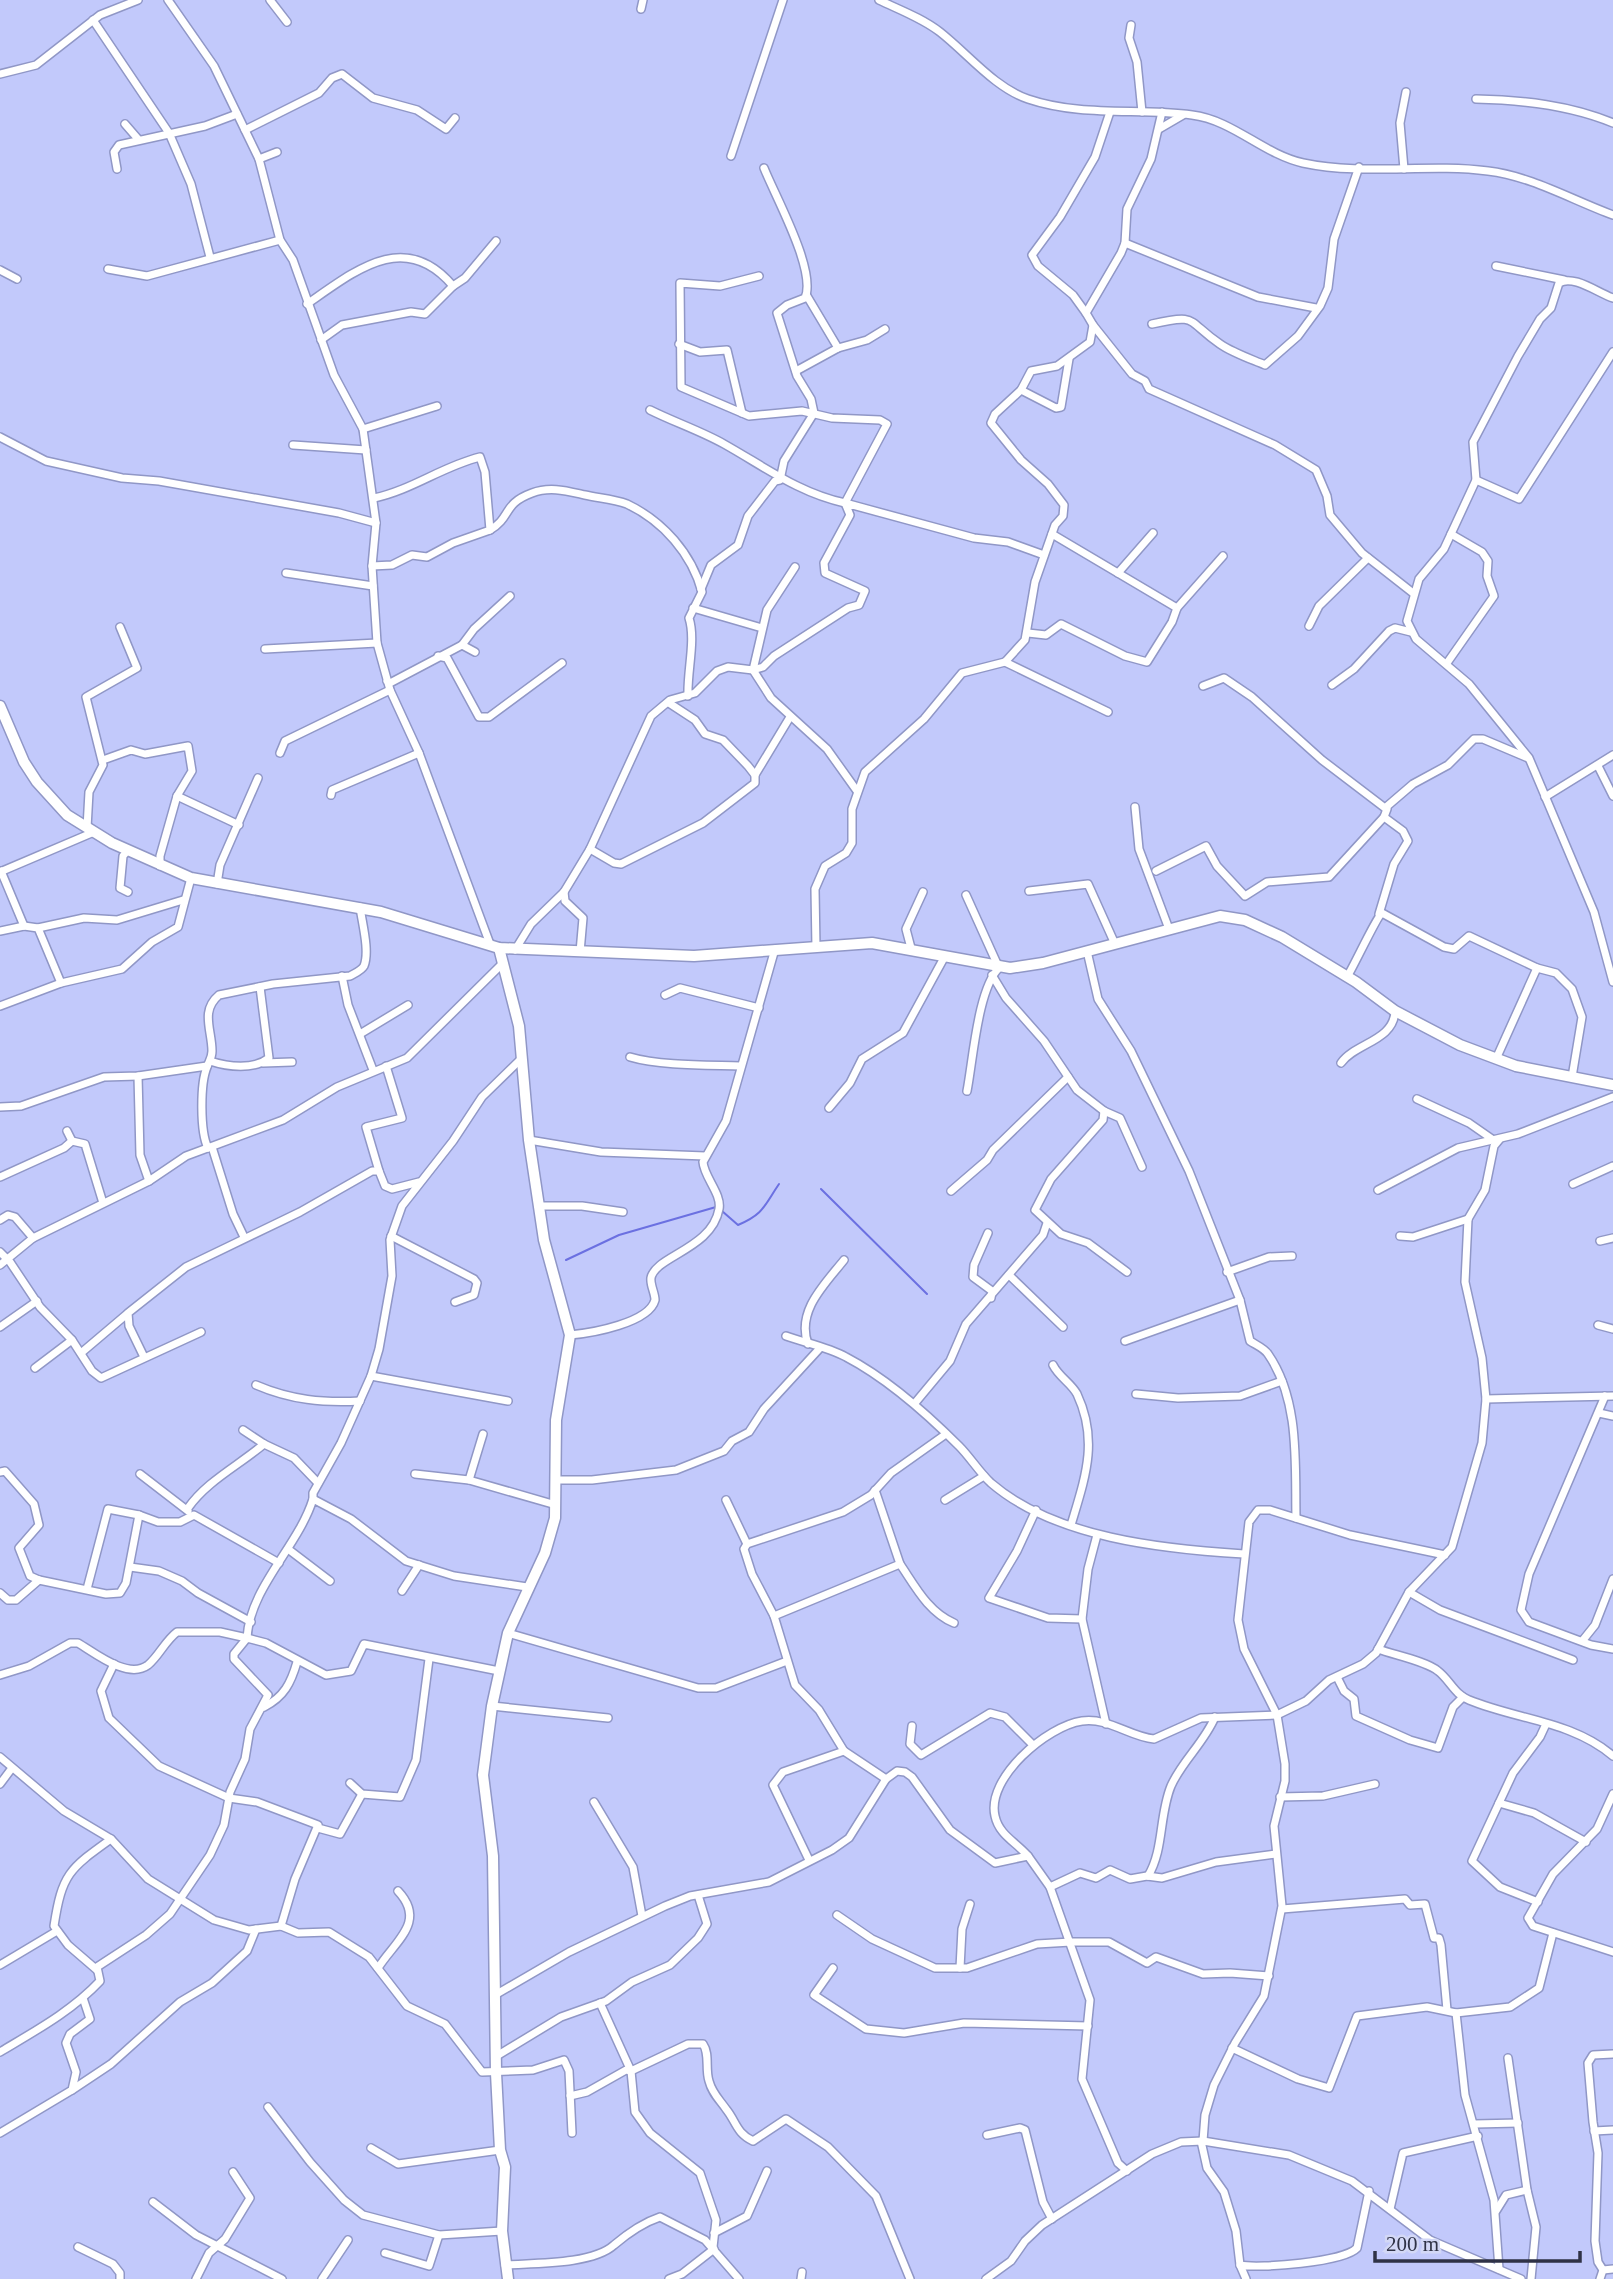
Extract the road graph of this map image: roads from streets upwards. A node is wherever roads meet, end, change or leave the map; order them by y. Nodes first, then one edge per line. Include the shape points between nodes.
1 (138, 0) edge
2 (168, 0) edge
3 (270, 0) edge
4 (643, 0) edge
5 (783, 0) edge
6 (879, 0) edge
7 (641, 9) dead end
8 (93, 20) junction
9 (287, 22) dead end
10 (1131, 25) dead end
11 (0, 74) edge
12 (1406, 92) dead end
13 (1476, 99) dead end
14 (1110, 112) junction
15 (1142, 112) junction
16 (1161, 112) junction
17 (237, 114) junction
18 (1184, 114) junction
19 (454, 118) dead end
20 (1613, 123) edge
21 (125, 124) dead end
22 (1159, 129) junction
23 (245, 130) junction
24 (169, 133) junction
25 (138, 139) junction
26 (278, 152) dead end
27 (731, 156) dead end
28 (259, 159) junction
29 (1359, 167) junction
30 (764, 168) dead end
31 (117, 169) dead end
32 (1404, 169) junction
33 (1613, 215) edge
34 (280, 240) junction
35 (496, 241) dead end
36 (1125, 243) junction
37 (210, 257) junction
38 (1496, 266) dead end
39 (108, 269) dead end
40 (0, 270) edge
41 (759, 276) dead end
42 (17, 279) dead end
43 (1564, 280) junction
44 (453, 286) junction
45 (807, 296) junction
46 (1613, 298) edge
47 (307, 304) junction
48 (1316, 308) junction
49 (1086, 313) junction
50 (1152, 324) dead end
51 (1093, 325) junction
52 (885, 329) dead end
53 (321, 340) junction
54 (679, 344) junction
55 (838, 348) junction
56 (1613, 352) edge
57 (1069, 359) junction
58 (796, 371) junction
59 (1021, 390) junction
60 (437, 406) dead end
61 (650, 410) dead end
62 (742, 413) junction
63 (814, 413) junction
64 (363, 429) junction
65 (0, 437) edge
66 (293, 445) dead end
67 (366, 450) junction
68 (780, 480) junction
69 (1476, 480) junction
70 (373, 498) junction
71 (845, 503) junction
72 (376, 523) junction
73 (489, 530) junction
74 (1153, 533) dead end
75 (1052, 534) junction
76 (1451, 534) junction
77 (1044, 555) junction
78 (1223, 556) dead end
79 (1368, 558) junction
80 (372, 566) junction
81 (795, 567) dead end
82 (286, 573) dead end
83 (1118, 573) junction
84 (373, 586) junction
85 (701, 589) junction
86 (1413, 593) junction
87 (510, 596) dead end
88 (693, 608) junction
89 (1177, 608) junction
90 (1309, 626) dead end
91 (120, 627) dead end
92 (762, 628) junction
93 (1411, 632) junction
94 (1028, 633) junction
95 (377, 643) junction
96 (462, 645) junction
97 (265, 649) dead end
98 (475, 652) dead end
99 (438, 656) junction
100 (1005, 662) junction
101 (562, 663) dead end
102 (1447, 663) junction
103 (753, 670) junction
104 (387, 681) junction
105 (1332, 685) dead end
106 (1203, 686) dead end
107 (390, 690) junction
108 (688, 696) junction
109 (669, 704) junction
110 (0, 706) edge
111 (1108, 712) dead end
112 (790, 717) junction
113 (280, 753) dead end
114 (419, 753) junction
115 (1613, 755) edge
116 (1529, 758) junction
117 (103, 760) junction
118 (1598, 766) junction
119 (755, 775) junction
120 (258, 778) dead end
121 (857, 791) junction
122 (331, 795) dead end
123 (177, 796) junction
124 (1613, 796) edge
125 (1545, 797) junction
126 (1135, 807) dead end
127 (1385, 813) junction
128 (239, 824) junction
129 (90, 830) junction
130 (590, 849) junction
131 (128, 850) junction
132 (160, 866) junction
133 (1156, 871) dead end
134 (1, 872) edge
135 (191, 878) junction
136 (217, 884) junction
137 (1029, 891) dead end
138 (128, 892) dead end
139 (564, 892) junction
140 (923, 892) dead end
141 (966, 895) dead end
142 (183, 900) junction
143 (360, 907) junction
144 (1379, 914) junction
145 (24, 926) junction
146 (38, 928) junction
147 (1169, 929) junction
148 (0, 931) edge
149 (1115, 944) junction
150 (494, 946) junction
151 (816, 948) junction
152 (911, 948) junction
153 (775, 949) junction
154 (515, 950) junction
155 (1087, 951) junction
156 (580, 952) junction
157 (945, 957) junction
158 (502, 964) junction
159 (1611, 966) edge
160 (1537, 968) junction
161 (995, 971) junction
162 (342, 976) junction
163 (1347, 977) junction
164 (1613, 982) edge
165 (61, 984) junction
166 (260, 987) junction
167 (665, 995) dead end
168 (408, 1005) dead end
169 (0, 1006) edge
170 (759, 1008) junction
171 (1395, 1011) junction
172 (360, 1034) junction
173 (523, 1056) junction
174 (630, 1057) dead end
175 (1496, 1059) junction
176 (292, 1062) dead end
177 (263, 1063) junction
178 (1341, 1063) dead end
179 (209, 1064) junction
180 (386, 1066) junction
181 (740, 1066) junction
182 (373, 1070) junction
183 (138, 1076) junction
184 (1068, 1077) junction
185 (1572, 1077) junction
186 (1613, 1085) edge
187 (967, 1091) dead end
188 (1613, 1097) edge
189 (1417, 1099) dead end
190 (0, 1107) edge
191 (829, 1108) dead end
192 (1104, 1111) junction
193 (67, 1131) dead end
194 (529, 1140) junction
195 (1496, 1140) junction
196 (72, 1141) junction
197 (210, 1147) junction
198 (705, 1156) junction
199 (1613, 1166) edge
200 (1142, 1167) dead end
201 (379, 1171) junction
202 (0, 1177) edge
203 (149, 1181) junction
204 (420, 1182) junction
205 (1573, 1184) dead end
206 (1378, 1190) dead end
207 (951, 1192) dead end
208 (103, 1203) junction
209 (538, 1206) junction
210 (623, 1212) dead end
211 (1468, 1219) junction
212 (0, 1220) edge
213 (1047, 1223) junction
214 (988, 1233) dead end
215 (391, 1236) junction
216 (1400, 1236) dead end
217 (244, 1237) junction
218 (33, 1238) junction
219 (1613, 1238) edge
220 (1600, 1241) dead end
221 (1292, 1256) dead end
222 (2, 1258) edge
223 (844, 1260) dead end
224 (1127, 1272) dead end
225 (1227, 1272) junction
226 (1009, 1275) junction
227 (991, 1298) junction
228 (1240, 1300) junction
229 (37, 1301) junction
230 (455, 1302) dead end
231 (128, 1313) junction
232 (1598, 1325) dead end
233 (0, 1327) edge
234 (1063, 1327) dead end
235 (1613, 1329) edge
236 (201, 1332) dead end
237 (570, 1335) junction
238 (786, 1336) dead end
239 (72, 1339) junction
240 (1125, 1341) dead end
241 (808, 1343) junction
242 (820, 1348) junction
243 (81, 1353) junction
244 (144, 1357) junction
245 (1053, 1365) dead end
246 (35, 1368) dead end
247 (371, 1376) junction
248 (1282, 1381) junction
249 (256, 1385) dead end
250 (1136, 1394) dead end
251 (1609, 1396) edge
252 (1486, 1399) junction
253 (360, 1401) junction
254 (508, 1401) dead end
255 (915, 1404) junction
256 (1599, 1413) junction
257 (1613, 1416) edge
258 (243, 1430) dead end
259 (483, 1434) dead end
260 (946, 1434) junction
261 (264, 1444) junction
262 (0, 1472) edge
263 (140, 1474) dead end
264 (415, 1474) dead end
265 (984, 1476) junction
266 (469, 1480) junction
267 (555, 1480) junction
268 (318, 1483) junction
269 (875, 1490) junction
270 (313, 1499) junction
271 (726, 1500) dead end
272 (945, 1500) dead end
273 (556, 1505) junction
274 (1036, 1510) junction
275 (189, 1511) junction
276 (139, 1515) junction
277 (1296, 1518) junction
278 (1071, 1525) junction
279 (1097, 1535) junction
280 (747, 1544) junction
281 (288, 1549) junction
282 (1244, 1554) junction
283 (1445, 1555) junction
284 (279, 1563) junction
285 (900, 1564) junction
286 (419, 1565) junction
287 (130, 1567) junction
288 (1613, 1579) edge
289 (39, 1580) junction
290 (330, 1581) dead end
291 (527, 1587) junction
292 (87, 1589) junction
293 (402, 1591) dead end
294 (1409, 1591) junction
295 (0, 1593) edge
296 (775, 1616) junction
297 (1082, 1619) junction
298 (251, 1622) junction
299 (954, 1623) dead end
300 (508, 1633) junction
301 (247, 1638) junction
302 (1583, 1640) junction
303 (1378, 1649) junction
304 (1613, 1649) edge
305 (429, 1658) junction
306 (1573, 1660) dead end
307 (787, 1661) junction
308 (297, 1662) junction
309 (114, 1664) junction
310 (499, 1671) junction
311 (0, 1675) edge
312 (1337, 1677) junction
313 (1463, 1697) junction
314 (492, 1706) junction
315 (264, 1708) junction
316 (1277, 1715) junction
317 (1215, 1717) junction
318 (608, 1718) dead end
319 (1106, 1724) junction
320 (1546, 1724) junction
321 (912, 1726) dead end
322 (1032, 1744) junction
323 (844, 1751) junction
324 (1613, 1756) edge
325 (0, 1757) edge
326 (12, 1768) junction
327 (886, 1779) junction
328 (350, 1783) dead end
329 (0, 1784) edge
330 (1375, 1784) dead end
331 (362, 1794) junction
332 (1613, 1794) edge
333 (1280, 1797) junction
334 (229, 1798) junction
335 (594, 1802) dead end
336 (1499, 1803) junction
337 (318, 1828) junction
338 (111, 1839) junction
339 (1586, 1842) junction
340 (1276, 1854) junction
341 (1028, 1856) junction
342 (809, 1860) junction
343 (1148, 1876) junction
344 (1050, 1887) junction
345 (398, 1891) dead end
346 (698, 1895) junction
347 (181, 1897) junction
348 (1538, 1902) junction
349 (970, 1904) dead end
350 (1282, 1909) junction
351 (837, 1915) dead end
352 (642, 1916) junction
353 (281, 1926) junction
354 (256, 1929) junction
355 (57, 1931) junction
356 (1553, 1933) junction
357 (1070, 1942) junction
358 (1613, 1952) edge
359 (0, 1965) edge
360 (379, 1968) junction
361 (834, 1968) dead end
362 (960, 1968) junction
363 (98, 1971) junction
364 (1269, 1976) junction
365 (495, 1995) junction
366 (83, 1998) junction
367 (600, 2003) junction
368 (1447, 2010) junction
369 (1456, 2013) junction
370 (1088, 2026) junction
371 (1232, 2048) junction
372 (0, 2052) edge
373 (1613, 2054) edge
374 (495, 2057) junction
375 (1508, 2058) dead end
376 (631, 2071) junction
377 (495, 2073) junction
378 (72, 2090) junction
379 (570, 2096) junction
380 (268, 2107) dead end
381 (1518, 2123) junction
382 (1475, 2124) junction
383 (1613, 2130) edge
384 (1594, 2131) junction
385 (0, 2133) edge
386 (572, 2133) dead end
387 (986, 2136) dead end
388 (1478, 2136) junction
389 (1202, 2141) junction
390 (371, 2148) dead end
391 (500, 2150) junction
392 (767, 2171) dead end
393 (1127, 2171) junction
394 (233, 2172) dead end
395 (1527, 2190) junction
396 (1369, 2192) junction
397 (153, 2203) dead end
398 (1390, 2209) junction
399 (1496, 2211) junction
400 (1052, 2219) junction
401 (502, 2231) junction
402 (716, 2231) junction
403 (439, 2235) junction
404 (348, 2240) dead end
405 (705, 2240) junction
406 (78, 2247) dead end
407 (217, 2247) junction
408 (714, 2248) junction
409 (385, 2253) dead end
410 (505, 2265) junction
411 (1240, 2265) junction
412 (1499, 2269) junction
413 (1613, 2269) edge
414 (1602, 2270) junction
415 (1516, 2278) edge
416 (120, 2279) edge
417 (196, 2279) edge
418 (282, 2279) edge
419 (322, 2279) edge
420 (508, 2279) edge
421 (670, 2279) edge
422 (739, 2279) edge
423 (910, 2279) edge
424 (986, 2279) edge
425 (1246, 2279) edge
426 (1531, 2279) edge
427 (1600, 2279) edge

1 - 8 street
2 - 17 street via 196,37
3 - 9 street
4 - 7 street
5 - 27 street
6 - 14 street via 930,25 1016,94 1047,104
8 - 11 street via 36,65
8 - 24 street
10 - 15 street via 1129,38 1137,62
12 - 32 street via 1400,122
13 - 20 street via 1512,98
14 - 15 street
14 - 49 street via 1095,157 1032,255
15 - 16 street
16 - 18 street
16 - 22 street
17 - 23 street
17 - 24 street
18 - 22 street
18 - 29 street via 1231,127 1298,162
19 - 23 street via 446,129 417,110 373,98 342,74 319,93
21 - 25 street
22 - 36 street via 1151,159 1127,209
23 - 28 street
24 - 25 street
24 - 37 street via 191,184
25 - 31 street via 116,149
26 - 28 street
28 - 34 street
29 - 32 street
29 - 48 street via 1332,244 1328,288
30 - 45 street via 797,243
32 - 33 street via 1506,174
34 - 37 street
34 - 47 street via 293,260
35 - 44 street
36 - 48 street via 1258,297
36 - 49 street
37 - 39 street via 147,276
38 - 43 street
40 - 42 street
41 - 54 street via 720,286 680,283
43 - 46 street
43 - 69 street via 1473,442
44 - 47 street via 419,259 396,255
44 - 53 street via 425,314 411,312 342,325
45 - 55 street
45 - 58 street via 777,313
47 - 53 street
48 - 50 street via 1298,336 1265,365 1219,344 1196,321 1180,317
49 - 51 street
51 - 57 street via 1087,346
51 - 79 street via 1149,389 1275,445 1316,470 1330,516
52 - 55 street
53 - 64 street
54 - 62 street via 681,387
54 - 62 street via 700,352 727,350
55 - 58 street
56 - 69 street via 1519,499
57 - 59 street via 1031,371
57 - 59 street via 1061,407
58 - 63 street
59 - 75 street via 991,423 1061,500 1063,516
60 - 64 street
61 - 68 street via 722,443
62 - 63 street
63 - 68 street via 784,461
63 - 71 street via 887,424
64 - 67 street
65 - 72 street via 46,461
66 - 67 street
67 - 70 street
68 - 71 street
68 - 85 street via 748,516 738,545 711,565
69 - 76 street
70 - 72 street
70 - 73 street via 480,457
71 - 77 street
71 - 103 street via 850,515 824,564 825,573 865,591 864,596 859,605
72 - 80 street
73 - 80 street via 427,557 412,555 392,565
73 - 85 street via 502,522 512,502 542,490 623,503 668,533 691,563
74 - 83 street
75 - 77 street
75 - 83 street
76 - 86 street
76 - 102 street via 1482,552 1494,596
77 - 94 street via 1030,600
78 - 89 street
79 - 86 street
79 - 90 street via 1319,606
80 - 84 street
81 - 92 street via 770,603
82 - 84 street
83 - 89 street
84 - 95 street
85 - 88 street
86 - 93 street via 1407,621
87 - 96 street
88 - 92 street
88 - 108 street
89 - 94 street via 1147,662 1061,624 1046,635
91 - 117 street via 137,668 86,697 85,702
92 - 103 street
93 - 102 street
93 - 105 street via 1389,631 1354,669
94 - 100 street
95 - 97 street
95 - 104 street
96 - 98 street
96 - 99 street
99 - 101 street via 447,658 479,717 489,717
99 - 104 street
100 - 111 street
100 - 121 street via 962,673 924,719 869,767
102 - 116 street
103 - 108 street via 722,669
103 - 112 street
104 - 107 street
106 - 127 street via 1224,678 1252,697
107 - 113 street via 285,741
107 - 114 street
108 - 109 street
109 - 119 street via 695,720 705,734 723,740
109 - 130 street via 646,723
110 - 129 street via 37,782 67,815
112 - 119 street
112 - 121 street via 828,749
114 - 122 street via 332,790
114 - 150 street
115 - 118 street
116 - 125 street
116 - 127 street via 1474,739 1448,765 1413,784
117 - 123 street via 131,750 145,754 188,746 192,771
117 - 129 street via 89,792
118 - 124 street
118 - 125 street
119 - 130 street via 752,788 696,827 654,849 617,864
120 - 128 street
121 - 151 street via 852,844 825,866 816,889
123 - 128 street
123 - 132 street
125 - 159 street via 1594,912
126 - 147 street via 1139,849
127 - 133 street via 1329,877 1267,881 1245,896 1217,866 1206,846
127 - 144 street via 1408,841 1394,864
128 - 136 street via 220,865
129 - 131 street
129 - 134 street
130 - 139 street
131 - 132 street
131 - 138 street via 123,856 120,888
132 - 135 street
134 - 145 street
135 - 136 street
135 - 142 street
136 - 143 street
137 - 149 street via 1087,884
139 - 154 street via 531,924
139 - 156 street via 565,901 583,918
140 - 152 street via 906,929
141 - 161 street
142 - 146 street via 117,920 84,918
142 - 165 street via 178,927 122,969
143 - 150 street
143 - 162 street via 364,965
144 - 160 street via 1396,918 1451,949 1469,936
144 - 163 street
145 - 146 street
145 - 148 street
146 - 165 street
147 - 149 street
147 - 163 street via 1220,916 1245,920
149 - 155 street
150 - 154 street
150 - 158 street
151 - 152 street via 872,943
151 - 153 street
152 - 157 street
153 - 156 street via 694,956
153 - 170 street
154 - 156 street
155 - 161 street
155 - 225 street via 1098,999 1113,1018 1161,1110
157 - 161 street
157 - 191 street via 903,1033 862,1059
158 - 173 street
158 - 180 street via 414,1052
159 - 164 street
160 - 175 street
160 - 185 street via 1565,979 1579,1006 1581,1032
161 - 184 street via 1006,998
161 - 187 street
162 - 166 street
162 - 172 street
163 - 171 street
165 - 169 street
166 - 177 street via 270,1048
166 - 179 street via 213,1000 207,1024 212,1052
167 - 170 street via 680,988
168 - 172 street
170 - 181 street
171 - 175 street
171 - 178 street via 1389,1029
172 - 182 street
173 - 194 street
173 - 204 street via 482,1097
174 - 181 street via 652,1064
175 - 185 street
176 - 177 street
177 - 179 street
179 - 183 street
179 - 197 street via 202,1136
180 - 182 street
180 - 201 street via 402,1118 366,1127
181 - 198 street via 723,1132
182 - 197 street via 283,1120
183 - 190 street via 89,1080 21,1106
183 - 203 street via 140,1155
184 - 192 street
184 - 207 street
185 - 186 street
188 - 195 street
189 - 195 street
192 - 200 street via 1125,1125
192 - 213 street via 1103,1120 1051,1179 1035,1207
193 - 196 street
194 - 198 street via 601,1152
194 - 209 street
195 - 206 street via 1458,1148
195 - 211 street via 1485,1190
196 - 202 street
196 - 208 street via 85,1144
197 - 203 street via 186,1156
197 - 217 street
198 - 237 street via 703,1166 718,1211 701,1241 652,1275 653,1307 636,1318
199 - 205 street
201 - 204 street via 391,1189
201 - 217 street
203 - 208 street
204 - 215 street via 402,1206
208 - 218 street
209 - 210 street
209 - 237 street via 549,1266
211 - 216 street via 1413,1237
211 - 252 street via 1465,1282
212 - 218 street via 15,1217
213 - 224 street via 1067,1237 1088,1243
213 - 226 street via 1043,1235
214 - 227 street via 973,1277 992,1291
215 - 230 street via 474,1279 474,1295
215 - 247 street via 391,1276
217 - 231 street via 186,1267
218 - 222 street
219 - 220 street
221 - 225 street via 1269,1256
222 - 229 street
223 - 241 street via 813,1301 804,1326
225 - 228 street
226 - 227 street
226 - 234 street
227 - 255 street via 967,1324 950,1361
228 - 240 street
228 - 248 street via 1250,1341 1267,1352
229 - 233 street
229 - 239 street via 54,1325
231 - 243 street
231 - 244 street via 129,1326
232 - 235 street
236 - 244 street
237 - 267 street via 556,1420
238 - 241 street
239 - 243 street
239 - 246 street
241 - 242 street
242 - 255 street via 863,1367
242 - 267 street via 749,1432 724,1451 676,1470
243 - 244 street via 101,1377
245 - 278 street via 1075,1390 1091,1443
247 - 253 street
247 - 254 street
248 - 250 street via 1240,1396
248 - 277 street via 1294,1443
249 - 253 street via 294,1398
251 - 252 street
251 - 256 street
252 - 283 street via 1482,1443 1455,1539
253 - 268 street
255 - 260 street
256 - 257 street
256 - 302 street via 1529,1574 1521,1610 1529,1622
258 - 261 street
259 - 266 street
260 - 265 street
260 - 269 street
261 - 268 street via 294,1458
261 - 275 street via 212,1482
262 - 289 street via 5,1471 34,1504 39,1525 19,1548 30,1576
263 - 275 street
264 - 266 street
265 - 272 street
265 - 274 street
266 - 273 street
267 - 273 street
268 - 270 street
269 - 280 street via 832,1517
269 - 285 street
270 - 281 street
270 - 286 street via 351,1519 397,1557
271 - 280 street
273 - 291 street via 545,1553
274 - 278 street
274 - 297 street via 989,1598 1048,1618
275 - 276 street via 180,1522 158,1522
275 - 284 street
276 - 287 street
276 - 292 street via 108,1509
277 - 282 street via 1258,1510 1249,1522
277 - 283 street via 1364,1539
278 - 279 street
279 - 282 street
279 - 297 street
280 - 296 street via 744,1555
281 - 284 street
281 - 290 street
282 - 316 street via 1238,1620 1241,1641
283 - 294 street
284 - 298 street via 258,1599
285 - 296 street
285 - 299 street via 921,1597 941,1618
286 - 291 street via 454,1576
286 - 293 street
287 - 292 street via 120,1593
287 - 298 street via 159,1570
288 - 302 street via 1595,1625
289 - 292 street
289 - 295 street via 16,1600
291 - 300 street
294 - 303 street
294 - 306 street via 1440,1610
296 - 307 street
297 - 319 street
298 - 301 street
300 - 307 street via 698,1688 716,1688
300 - 310 street
301 - 308 street via 266,1643
301 - 309 street via 220,1632 177,1632 146,1667 129,1669
301 - 315 street via 234,1659 265,1690
302 - 304 street
303 - 312 street via 1363,1664
303 - 313 street via 1438,1671
305 - 308 street via 364,1644 351,1671 326,1675
305 - 310 street
305 - 331 street via 416,1760 400,1797
307 - 323 street via 795,1685 819,1710
308 - 315 street via 291,1684
309 - 311 street via 71,1643 29,1666
309 - 334 street via 101,1691 109,1718 159,1766
310 - 314 street
312 - 313 street via 1354,1699 1356,1716 1438,1748 1452,1707
312 - 316 street via 1306,1701
313 - 320 street
314 - 318 street
314 - 365 street via 483,1775 493,1856
315 - 334 street via 250,1730 245,1759
316 - 317 street
316 - 333 street via 1286,1772
317 - 319 street via 1196,1719 1154,1739
317 - 343 street via 1172,1783 1155,1863
319 - 322 street via 1079,1721
320 - 324 street via 1590,1737
320 - 336 street
321 - 322 street via 910,1744 921,1755 990,1713 1005,1717
322 - 341 street via 997,1788 993,1801 1001,1831
323 - 327 street
323 - 342 street via 783,1772 773,1785
325 - 326 street
326 - 329 street
326 - 338 street via 64,1811
327 - 341 street via 897,1771 908,1773 950,1830 990,1862
327 - 342 street via 849,1838
328 - 331 street
330 - 333 street via 1323,1796
331 - 337 street via 340,1834
332 - 339 street
333 - 340 street
334 - 337 street via 257,1802 314,1822
334 - 347 street via 228,1815 210,1855
335 - 352 street via 633,1867
336 - 339 street via 1534,1813
336 - 348 street via 1472,1861 1500,1887
337 - 353 street via 295,1879
338 - 347 street via 148,1879
338 - 355 street via 64,1879 58,1893
339 - 348 street via 1553,1874
340 - 343 street via 1216,1861 1162,1878
340 - 350 street
341 - 344 street
342 - 346 street via 769,1882
343 - 344 street via 1130,1879 1110,1870 1096,1878 1080,1873
344 - 357 street
345 - 360 street via 412,1915 405,1934
346 - 352 street
346 - 367 street via 707,1924 698,1938 670,1965
347 - 354 street via 228,1926
347 - 363 street via 170,1914
348 - 356 street via 1529,1913 1530,1923
349 - 362 street via 962,1928
350 - 364 street
350 - 368 street via 1405,1899 1410,1905 1425,1904 1433,1937 1439,1938 1441,1945
351 - 362 street via 872,1939 929,1966
352 - 365 street
353 - 354 street
353 - 360 street via 298,1933 329,1932
354 - 378 street via 250,1947 212,1983 180,2002 111,2064
355 - 359 street
355 - 363 street
356 - 358 street
356 - 369 street via 1539,1988 1532,1995 1510,2007
357 - 362 street via 1037,1944
357 - 364 street via 1109,1942 1143,1962 1156,1957 1203,1975
357 - 370 street via 1090,2000
360 - 377 street via 410,2009 444,2024 479,2069
361 - 370 street via 814,1995 866,2029 904,2033 964,2023
363 - 366 street via 100,1981
364 - 371 street via 1259,2006
365 - 374 street
366 - 372 street
366 - 378 street via 90,2019 70,2034 66,2043 76,2072
367 - 374 street via 561,2017
367 - 376 street
368 - 369 street
368 - 371 street via 1427,2007 1357,2016 1325,2089
369 - 382 street via 1465,2095
370 - 393 street via 1082,2079 1118,2163
371 - 389 street via 1208,2101
373 - 384 street via 1589,2059
374 - 377 street
375 - 381 street
376 - 379 street
376 - 402 street via 635,2112 650,2133 700,2173
376 - 423 street via 688,2044 704,2044 708,2079 737,2130 752,2141 786,2119 828,2147 876,2196
377 - 379 street via 533,2070 564,2060
377 - 391 street
378 - 385 street
379 - 386 street
380 - 403 street via 354,2209 372,2219
381 - 382 street
381 - 395 street
382 - 388 street
383 - 384 street
384 - 414 street via 1599,2158 1595,2236
387 - 400 street via 1020,2127 1025,2130 1043,2202
388 - 398 street via 1403,2153
388 - 399 street
389 - 393 street via 1181,2142
389 - 396 street via 1289,2155
389 - 411 street via 1207,2168 1224,2192 1236,2231
390 - 391 street via 398,2164
391 - 401 street via 505,2167
392 - 402 street via 747,2216
393 - 400 street
394 - 407 street via 250,2198
395 - 399 street via 1506,2194
395 - 426 street via 1536,2227
396 - 398 street
396 - 411 street via 1352,2253 1259,2268
397 - 407 street
398 - 412 street via 1430,2240
399 - 412 street
400 - 424 street
401 - 403 street
401 - 410 street
402 - 405 street
402 - 408 street
403 - 409 street via 429,2266
404 - 419 street
405 - 408 street
405 - 410 street via 660,2217 624,2233 614,2246 596,2253 543,2264
406 - 416 street via 113,2264
407 - 417 street
407 - 418 street
408 - 421 street
408 - 422 street
410 - 420 street
411 - 425 street
412 - 415 street
413 - 414 street
414 - 427 street

